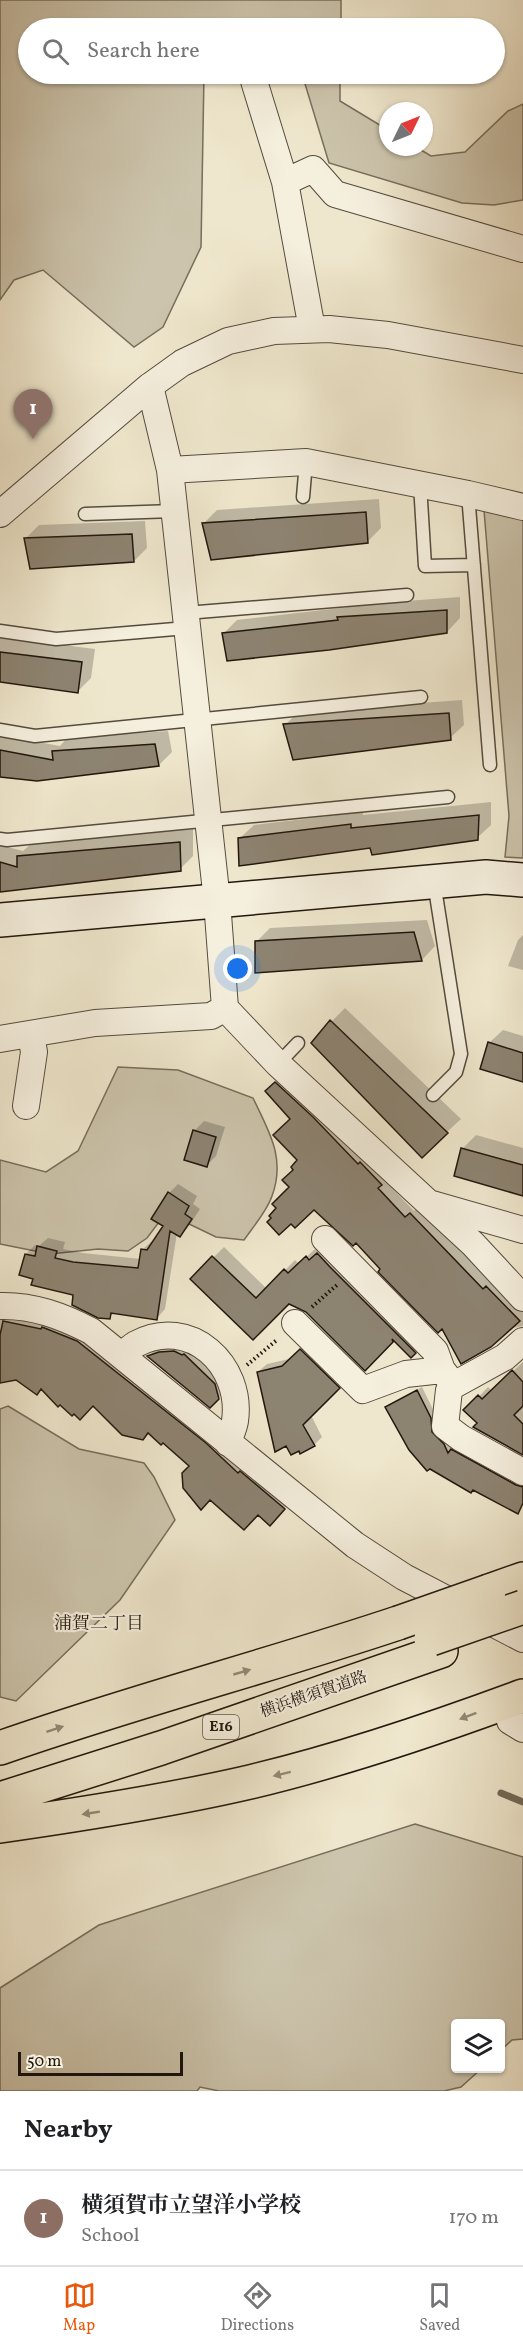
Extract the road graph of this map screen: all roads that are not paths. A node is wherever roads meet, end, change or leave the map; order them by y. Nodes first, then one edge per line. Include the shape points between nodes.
1 (255, 84) edge
2 (285, 182) junction
3 (523, 249) edge
4 (312, 329) junction
5 (523, 360) edge
6 (150, 386) junction
7 (306, 462) junction
8 (170, 470) junction
9 (420, 484) junction
10 (468, 494) junction
11 (303, 497) dead end
12 (523, 507) edge
13 (174, 511) junction
14 (0, 514) edge
15 (85, 514) dead end
16 (474, 565) junction
17 (407, 595) dead end
18 (186, 621) junction
19 (0, 631) edge
20 (422, 697) dead end
21 (197, 719) junction
22 (0, 730) edge
23 (490, 765) dead end
24 (448, 797) dead end
25 (208, 819) junction
26 (0, 839) edge
27 (523, 880) edge
28 (434, 881) junction
29 (217, 901) junction
30 (0, 920) edge
31 (225, 1008) junction
32 (31, 1035) junction
33 (0, 1039) edge
34 (298, 1043) dead end
35 (278, 1064) junction
36 (433, 1095) dead end
37 (26, 1106) dead end
38 (426, 1202) junction
39 (523, 1230) edge
40 (325, 1239) dead end
41 (523, 1298) edge
42 (0, 1306) edge
43 (296, 1323) dead end
44 (523, 1341) edge
45 (121, 1355) junction
46 (448, 1377) junction
47 (228, 1443) junction
48 (523, 1472) edge
49 (523, 1579) edge
50 (523, 1606) edge
51 (523, 1620) edge
52 (523, 1639) edge
53 (436, 1645) junction
54 (519, 1715) edge
55 (0, 1748) edge
56 (0, 1778) edge
57 (0, 1799) edge
58 (0, 1826) edge

1 - 2 street
2 - 3 street via 313,169 335,194
2 - 4 street
4 - 5 street via 388,335
4 - 6 street via 274,331 228,341 182,363
6 - 8 street
6 - 14 street
7 - 8 street
7 - 9 street
7 - 11 lane
8 - 13 street
9 - 10 street
9 - 16 lane via 424,566
10 - 12 street
10 - 16 lane
13 - 15 lane
13 - 18 street
16 - 23 lane
17 - 18 lane
18 - 19 lane via 56,639
18 - 21 street
20 - 21 lane
21 - 22 lane via 35,736
21 - 25 street
24 - 25 lane
25 - 26 lane
25 - 29 street
27 - 28 street via 486,877
28 - 29 street
28 - 36 lane via 461,1054 456,1072
29 - 30 street
29 - 31 street
31 - 32 street via 211,1016 95,1023
31 - 35 street
32 - 33 street
32 - 37 street via 34,1052
34 - 35 lane
35 - 38 street
38 - 39 street
38 - 41 street via 473,1244
40 - 46 street via 435,1351
42 - 45 street via 19,1305 68,1319
43 - 46 street via 363,1390 406,1374
44 - 46 street via 505,1357
45 - 47 street
45 - 47 street via 136,1344 162,1336 190,1339 207,1348 229,1377 235,1401 235,1422
46 - 48 street via 445,1426
47 - 52 street via 355,1545 404,1577
55 -> 49 highway, bridge via 149,1699 300,1656
50 - 53 highway, 横浜横須賀道路 / E16, bridge
51 - 53 highway, 横浜横須賀道路 / E16
53 - 56 highway, 横浜横須賀道路 / E16
53 - 57 highway, 横浜横須賀道路 / E16 via 161,1748
54 -> 58 highway via 380,1746 252,1782 135,1806

